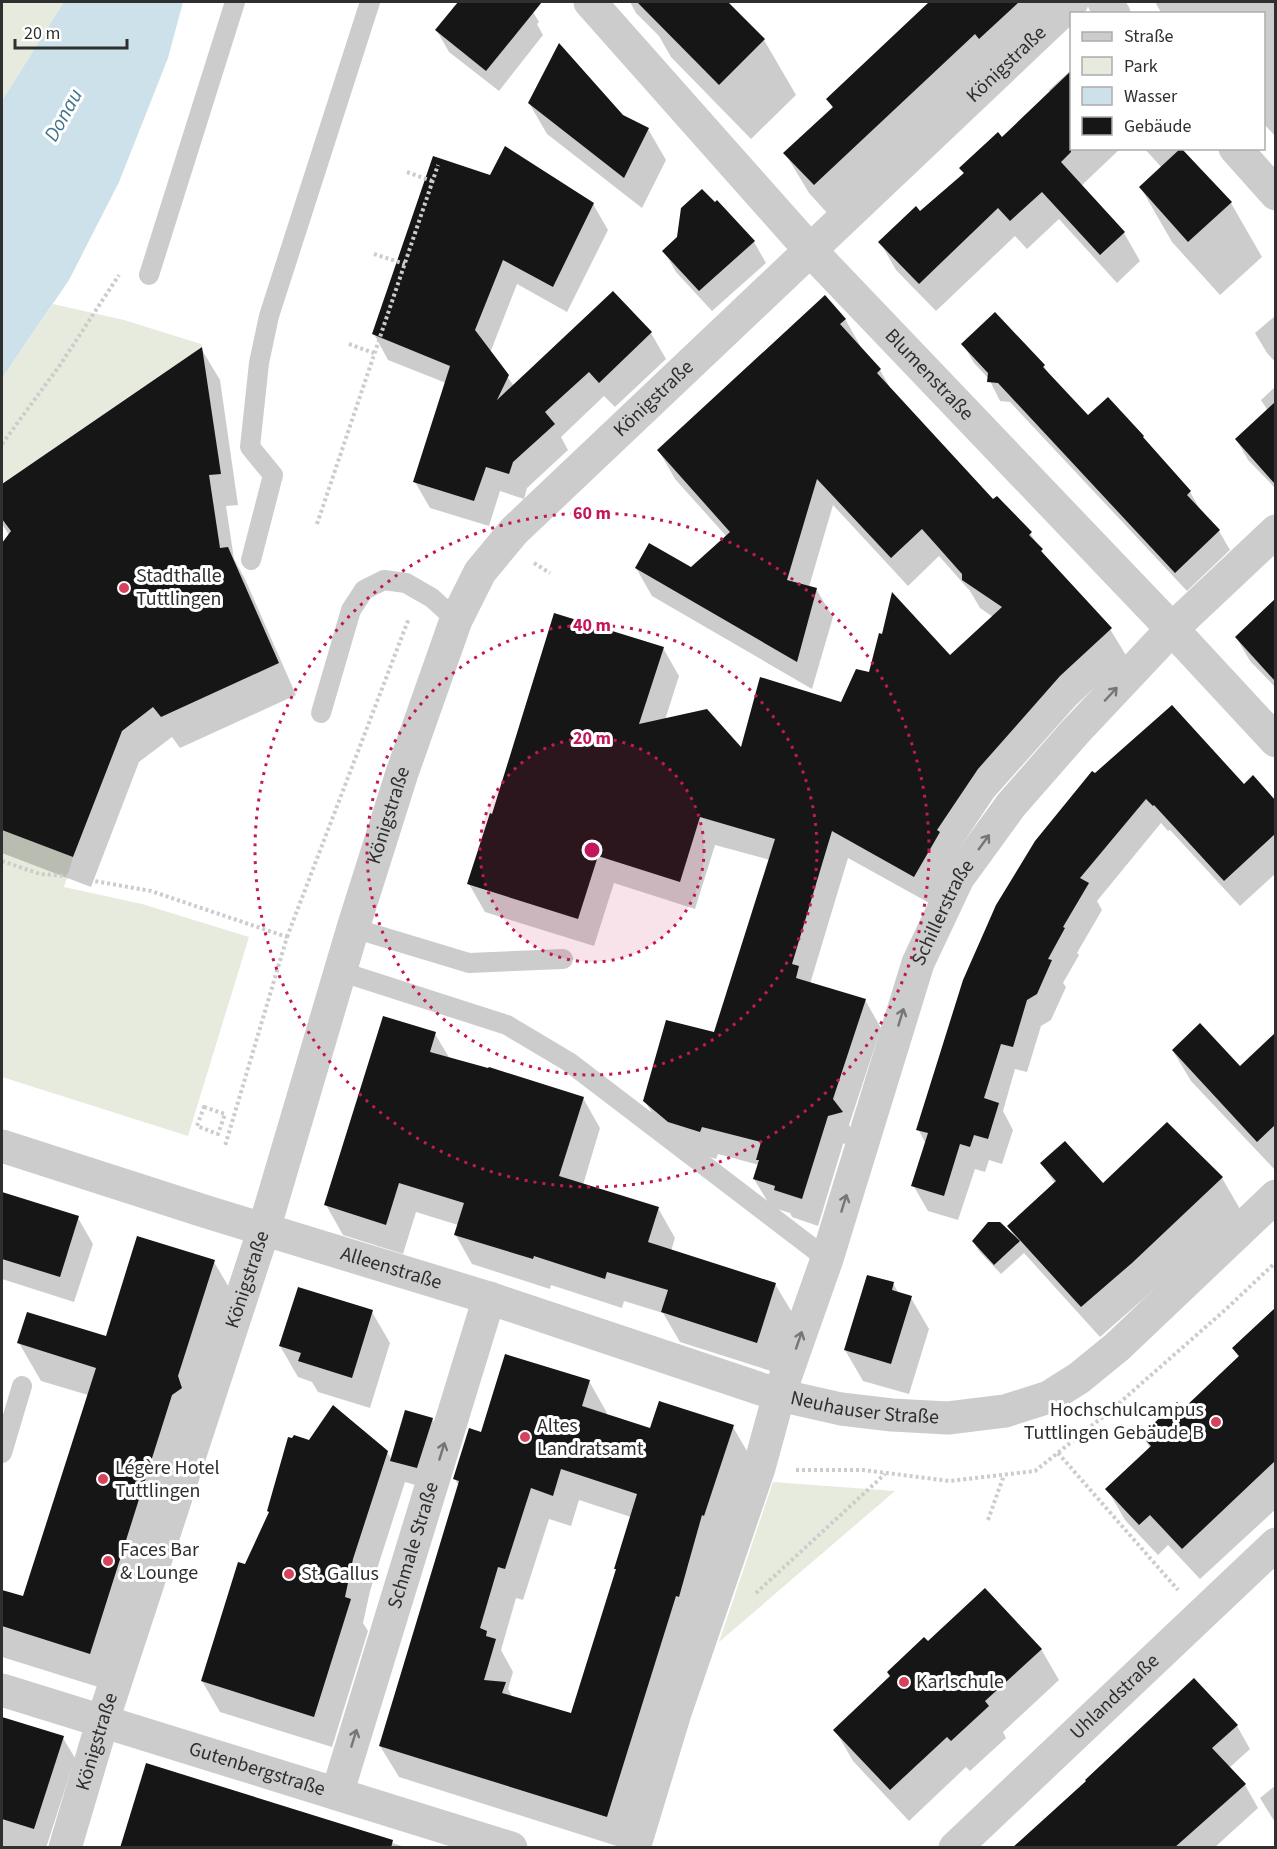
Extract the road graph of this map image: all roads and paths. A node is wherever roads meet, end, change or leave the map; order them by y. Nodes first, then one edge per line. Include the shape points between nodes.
1 (235, 2) edge
2 (370, 2) edge
3 (590, 2) edge
4 (1072, 2) edge
5 (1237, 150) edge
6 (438, 165) dead end
7 (407, 172) dead end
8 (432, 181) junction
9 (1275, 194) edge
10 (811, 251) junction
11 (374, 254) dead end
12 (405, 264) junction
13 (149, 275) dead end
14 (118, 280) dead end
15 (349, 344) dead end
16 (374, 353) junction
17 (2, 444) edge
18 (317, 524) dead end
19 (1275, 531) edge
20 (251, 560) dead end
21 (420, 591) junction
22 (456, 620) junction
23 (1172, 629) junction
24 (321, 713) dead end
25 (1275, 741) edge
26 (2, 861) edge
27 (352, 928) junction
28 (288, 937) junction
29 (563, 959) dead end
30 (339, 971) junction
31 (197, 1126) joint
32 (2, 1146) edge
33 (225, 1146) dead end
34 (1275, 1196) edge
35 (264, 1228) junction
36 (827, 1259) junction
37 (489, 1298) junction
38 (22, 1386) dead end
39 (779, 1395) junction
40 (2, 1453) edge
41 (1058, 1453) dead end
42 (885, 1473) dead end
43 (1004, 1475) dead end
44 (988, 1520) dead end
45 (1275, 1544) edge
46 (751, 1596) dead end
47 (1200, 1615) junction
48 (2, 1690) edge
49 (103, 1720) junction
50 (337, 1794) junction
51 (65, 1848) edge
52 (511, 1848) edge
53 (634, 1848) edge
54 (955, 1848) edge

1 - 13 lane
2 - 20 lane via 269,316 259,363 250,447 273,474
3 - 10 street, Blumenstraße
4 - 10 street, Königstraße
5 - 9 street
6 - 8 path
7 - 8 path
8 - 12 path
10 - 22 street, Königstraße via 514,531 480,572
10 - 23 street, Blumenstraße
11 - 12 path
12 - 16 path
14 - 17 path
15 - 16 path
16 - 18 path
19 - 23 street, Schillerstraße
21 - 22 lane
21 - 24 lane via 406,583 384,580 364,590 351,610
21 - 28 path
22 - 27 street, Königstraße
23 - 25 street, Blumenstraße
36 -> 23 street, Schillerstraße via 918,963 958,878 1011,805
26 - 28 path via 40,874 151,891
27 - 29 lane via 470,963
27 - 30 street, Königstraße
28 - 33 path
30 - 35 street, Königstraße
30 - 36 lane via 507,1025 538,1043 569,1062
31 - 31 path via 218,1134 225,1114 204,1107
32 - 35 street, Alleenstraße
34 - 39 street, Neuhauser Straße via 1117,1347 1049,1397 1005,1411 948,1418 841,1409
35 - 37 street, Alleenstraße
35 - 49 street, Königstraße
39 -> 36 street, Schillerstraße
37 - 39 street, Alleenstraße
50 -> 37 street, Schmale Straße
38 - 40 lane
39 - 53 street, Neuhauser Straße via 759,1468 675,1713
41 - 47 path
42 - 46 path
43 - 44 path
45 - 47 street, Uhlandstraße
47 - 54 street, Uhlandstraße
48 - 49 street, Gutenbergstraße
49 - 50 street, Gutenbergstraße
49 - 51 street, Königstraße
50 - 52 street, Gutenbergstraße

